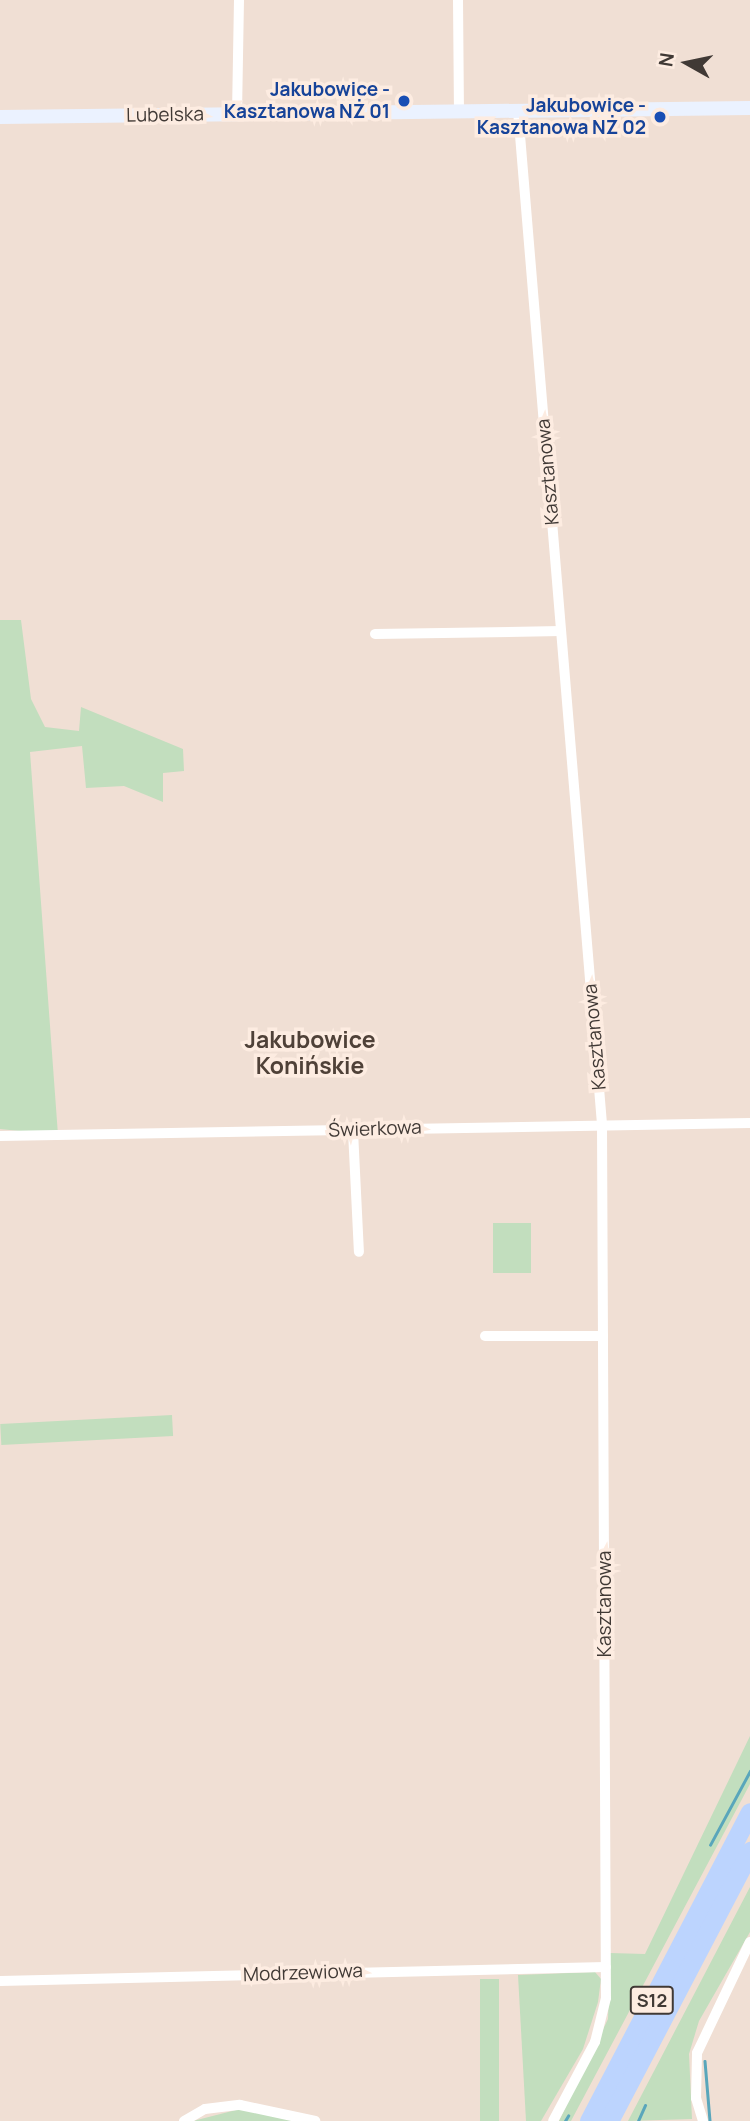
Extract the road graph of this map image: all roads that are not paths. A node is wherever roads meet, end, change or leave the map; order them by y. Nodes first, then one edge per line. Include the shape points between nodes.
1 (239, 0) edge
2 (458, 0) edge
3 (750, 108) edge
4 (459, 111) junction
5 (518, 111) junction
6 (237, 114) junction
7 (0, 117) edge
8 (561, 631) junction
9 (375, 634) dead end
10 (750, 1123) edge
11 (602, 1125) junction
12 (353, 1131) junction
13 (0, 1136) edge
14 (359, 1252) dead end
15 (485, 1336) dead end
16 (603, 1336) junction
17 (750, 1812) edge
18 (750, 1851) edge
19 (749, 1945) edge
20 (606, 1967) junction
21 (0, 1980) edge
22 (633, 2076) junction
23 (184, 2121) edge
24 (315, 2121) edge
25 (553, 2121) edge
26 (589, 2121) edge
27 (610, 2121) edge
28 (621, 2121) edge
29 (703, 2121) edge

1 - 6 street
2 - 4 street
3 - 5 street, Lubelska
4 - 5 street, Lubelska
4 - 6 street, Lubelska
5 - 8 street, Kasztanowa
6 - 7 street, Lubelska
8 - 9 street
8 - 11 street, Kasztanowa
10 - 11 street, Świerkowa
11 - 12 street, Świerkowa
11 - 16 street, Kasztanowa
12 - 13 street, Świerkowa
12 - 14 street
15 - 16 street
16 - 20 street, Kasztanowa
17 - 26 highway, S12
18 - 22 highway, S12
19 - 29 street via 697,2053 694,2078
20 - 21 street, Modrzewiowa
20 - 25 street, Kasztanowa via 599,2032
22 - 27 highway, S12
22 - 28 highway
23 - 24 street via 205,2109 240,2105

